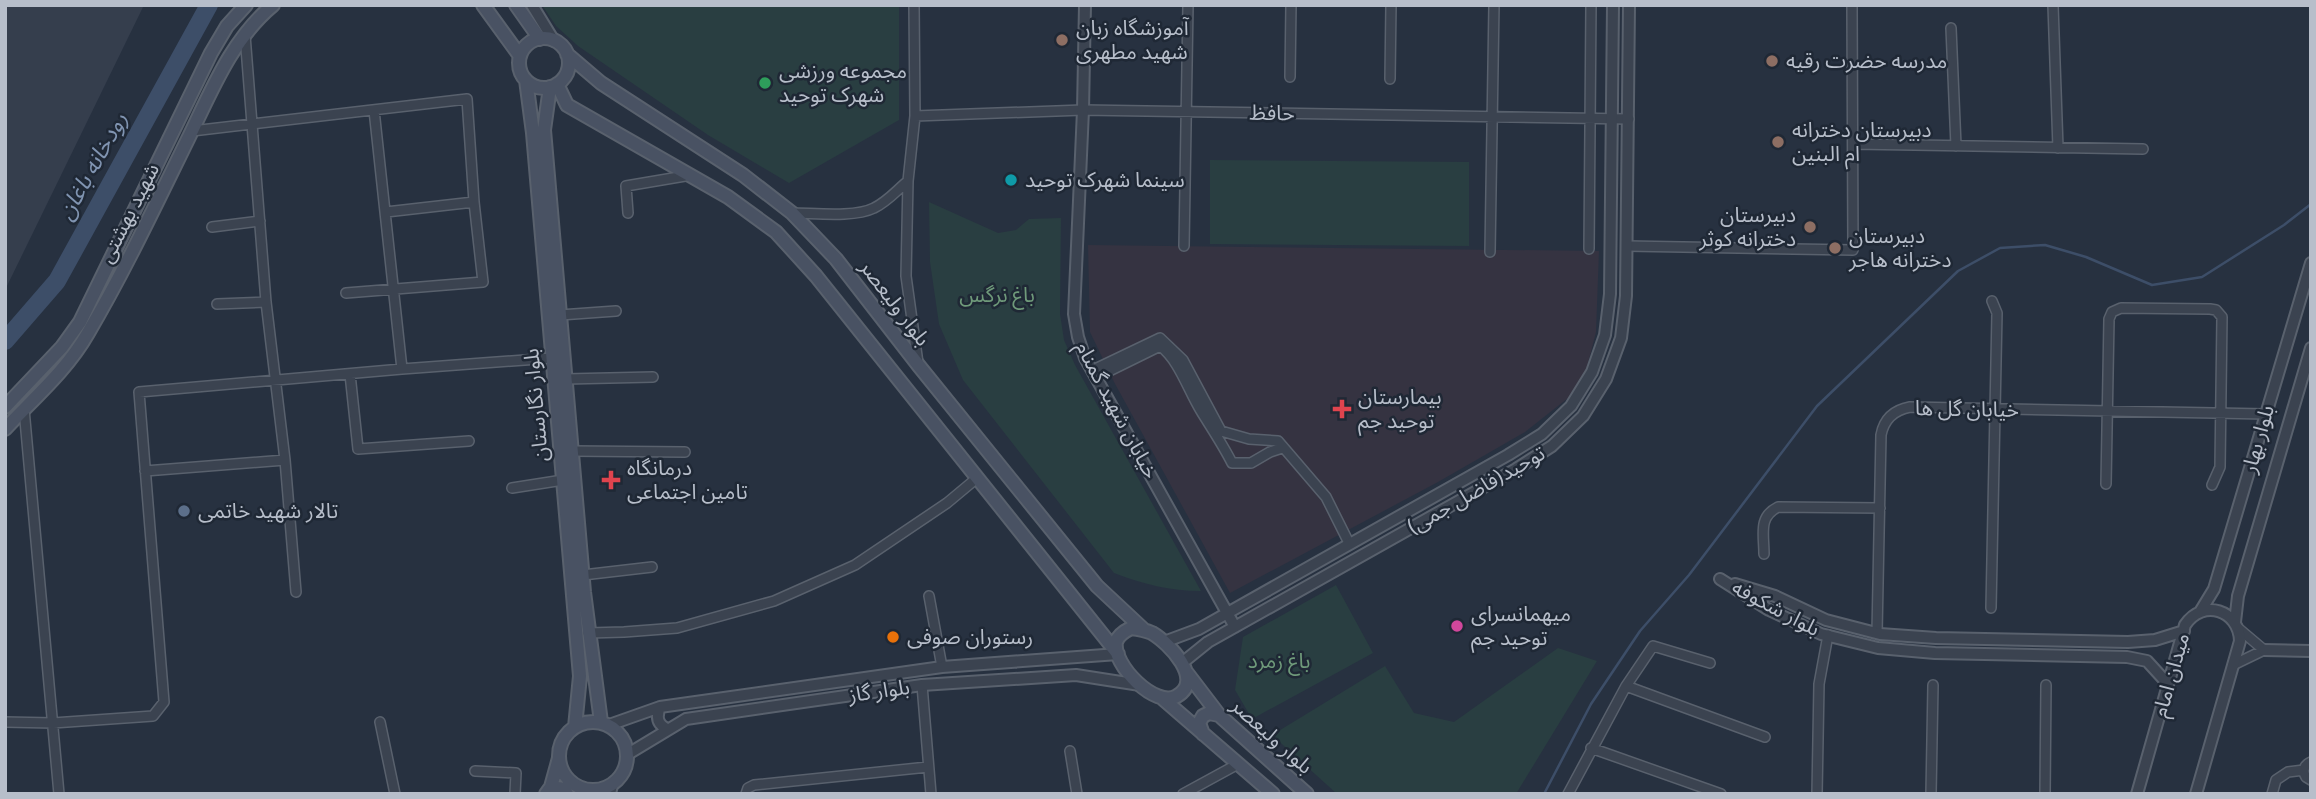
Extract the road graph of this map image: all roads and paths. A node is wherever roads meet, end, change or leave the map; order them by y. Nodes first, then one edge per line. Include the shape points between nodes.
1 (246, 5) edge
2 (273, 5) edge
3 (483, 5) edge
4 (516, 5) edge
5 (532, 5) edge
6 (914, 5) edge
7 (1085, 5) edge
8 (1188, 5) edge
9 (1291, 5) edge
10 (1391, 5) edge
11 (1494, 5) edge
12 (1591, 5) edge
13 (1613, 5) edge
14 (1629, 5) edge
15 (1852, 5) edge
16 (2053, 5) edge
17 (1951, 28) dead end
18 (245, 35) junction
19 (540, 38) junction
20 (554, 41) junction
21 (567, 54) junction
22 (520, 56) junction
23 (1290, 77) dead end
24 (1390, 79) dead end
25 (526, 80) junction
26 (554, 85) junction
27 (374, 110) junction
28 (1083, 110) junction
29 (1186, 111) junction
30 (915, 116) junction
31 (1492, 117) junction
32 (1589, 119) junction
33 (1612, 119) junction
34 (1629, 119) junction
35 (252, 125) junction
36 (192, 131) junction
37 (1854, 144) junction
38 (1956, 146) junction
39 (2058, 148) junction
40 (2143, 149) dead end
41 (150, 175) junction
42 (691, 176) junction
43 (908, 181) junction
44 (166, 182) junction
45 (474, 202) junction
46 (386, 212) junction
47 (628, 213) dead end
48 (792, 213) junction
49 (260, 220) junction
50 (212, 227) dead end
51 (1184, 246) dead end
52 (1627, 246) junction
53 (1588, 249) dead end
54 (1490, 252) dead end
55 (2311, 263) edge
56 (394, 290) junction
57 (345, 293) dead end
58 (1992, 301) dead end
59 (267, 302) junction
60 (217, 303) dead end
61 (616, 311) dead end
62 (560, 315) junction
63 (2311, 348) edge
64 (552, 358) junction
65 (919, 366) junction
66 (402, 369) junction
67 (350, 374) junction
68 (1095, 374) junction
69 (653, 377) dead end
70 (566, 379) junction
71 (275, 381) junction
72 (5, 407) edge
73 (24, 409) junction
74 (1995, 409) junction
75 (2108, 411) junction
76 (2221, 413) junction
77 (2266, 414) junction
78 (5, 429) edge
79 (469, 441) dead end
80 (1280, 444) junction
81 (572, 451) junction
82 (685, 452) dead end
83 (285, 460) junction
84 (145, 471) junction
85 (977, 478) junction
86 (563, 480) junction
87 (2106, 484) dead end
88 (2213, 485) dead end
89 (512, 488) dead end
90 (1880, 509) junction
91 (1396, 518) junction
92 (1404, 532) junction
93 (1349, 543) junction
94 (1764, 554) dead end
95 (652, 567) dead end
96 (583, 575) junction
97 (296, 592) dead end
98 (929, 596) dead end
99 (1991, 608) dead end
100 (2200, 612) junction
101 (1227, 613) junction
102 (2237, 625) junction
103 (1235, 627) junction
104 (1143, 629) junction
105 (2184, 631) junction
106 (588, 633) junction
107 (1877, 633) junction
108 (1828, 635) junction
109 (1164, 642) junction
110 (2264, 650) junction
111 (2311, 651) edge
112 (1118, 654) junction
113 (1087, 657) junction
114 (1710, 663) dead end
115 (2233, 666) junction
116 (942, 667) junction
117 (1184, 668) junction
118 (1090, 676) junction
119 (2168, 684) junction
120 (922, 685) junction
121 (1140, 685) junction
122 (1933, 685) dead end
123 (2046, 685) dead end
124 (1626, 686) junction
125 (1161, 697) junction
126 (660, 707) junction
127 (1219, 715) junction
128 (5, 722) edge
129 (380, 722) dead end
130 (53, 723) junction
131 (605, 724) junction
132 (575, 727) junction
133 (667, 729) junction
134 (1203, 734) junction
135 (1765, 737) dead end
136 (1591, 748) junction
137 (1070, 751) dead end
138 (628, 754) junction
139 (559, 757) junction
140 (2311, 762) edge
141 (1238, 764) junction
142 (928, 767) junction
143 (2304, 770) junction
144 (475, 771) dead end
145 (2311, 780) edge
146 (611, 789) edge
147 (548, 790) edge
148 (592, 792) edge
149 (59, 794) edge
150 (395, 794) edge
151 (515, 794) edge
152 (567, 794) edge
153 (746, 794) edge
154 (931, 794) edge
155 (1077, 794) edge
156 (1184, 794) edge
157 (1273, 794) edge
158 (1307, 794) edge
159 (1568, 794) edge
160 (1721, 794) edge
161 (1817, 794) edge
162 (1931, 794) edge
163 (2045, 794) edge
164 (2137, 794) edge
165 (2196, 794) edge
166 (2272, 794) edge

1 - 41 main road, شهید بهشتی via 211,53
2 - 18 main road, شهید بهشتی
3 - 22 main road
4 - 19 main road
5 - 20 street
6 - 30 street
7 - 28 street, خیابان شهید گمنام
8 - 29 street
9 - 23 street
10 - 24 street
11 - 31 street
12 - 32 street
13 - 33 street, توحید(فاضل جمی)
14 - 34 street, توحید(فاضل جمی)
15 - 37 street
16 - 39 street
17 - 38 street
18 - 35 street
18 - 36 main road, شهید بهشتی via 221,70
19 - 20 main road
19 - 22 main road via 527,44
20 - 21 main road
21 - 26 main road via 566,74
21 - 48 main road, بلوار ولیعصر via 601,83 743,175
22 - 25 main road
25 - 26 main road via 540,88
25 - 64 main road, بلوار نگارستان
26 - 42 main road via 568,105
26 - 62 main road, بلوار نگارستان via 544,131
27 - 35 street
27 - 45 street via 467,99
27 - 46 street
28 - 29 street, حافظ
28 - 30 street, حافظ
28 - 68 street, خیابان شهید گمنام via 1074,314 1078,337
29 - 31 street, حافظ
29 - 51 street
30 - 43 street
31 - 32 street, حافظ
31 - 54 street
32 - 33 street, حافظ
32 - 53 street
33 - 34 street, حافظ
33 - 91 street, توحید(فاضل جمی) via 1610,295 1605,335 1592,372 1571,406 1542,434
34 - 52 street, توحید(فاضل جمی)
35 - 36 street
35 - 49 street
36 - 44 main road, شهید بهشتی
37 - 38 street
37 - 52 street via 1853,250
38 - 39 street
39 - 40 street
41 - 44 main road
41 - 72 main road, شهید بهشتی via 80,322 62,348
42 - 47 street via 626,186
42 - 85 main road via 776,232
43 - 48 street via 871,210
43 - 65 street via 906,276
44 - 73 main road, شهید بهشتی via 87,335 64,368
45 - 46 street
45 - 56 street via 483,282
46 - 56 street
48 - 65 main road, بلوار ولیعصر via 836,259
49 - 50 street
49 - 59 street
52 - 92 street, توحید(فاضل جمی) via 1621,338 1606,379 1583,416 1552,446
55 - 77 street, بلوار بهار
56 - 57 street
56 - 66 street
58 - 74 street via 1997,313
59 - 60 street
59 - 71 street
61 - 62 street
62 - 70 main road, بلوار نگارستان
63 - 102 street, بلوار بهار via 2238,596
64 - 66 street
64 - 86 main road, بلوار نگارستان
65 - 104 main road, بلوار ولیعصر via 1097,586
66 - 67 street
67 - 71 street
67 - 79 street via 358,449
68 - 80 street via 1160,338 1183,360 1221,431
68 - 80 street via 1160,346 1171,355 1232,463 1251,463
68 - 101 street, خیابان شهید گمنام
69 - 70 street
70 - 81 main road, بلوار نگارستان
71 - 83 street
71 - 84 street via 139,392
73 - 78 main road, شهید بهشتی
73 - 130 street
74 - 75 street, خیابان گل ها
74 - 90 street, خیابان گل ها via 1910,407 1890,416 1881,435
74 - 99 street
75 - 76 street, خیابان گل ها
75 - 76 street via 2112,312 2121,308 2210,309 2220,314 2224,323
75 - 87 street
76 - 77 street, خیابان گل ها
76 - 88 street via 2220,467
77 - 100 street, بلوار بهار via 2214,589
80 - 93 street via 1326,497
81 - 82 street
81 - 96 main road, بلوار نگارستان
83 - 84 street
83 - 97 street
84 - 130 street via 164,702 153,716
85 - 106 street via 855,565 774,601 677,628
85 - 112 main road
86 - 89 street
86 - 132 main road, بلوار نگارستان via 580,676
90 - 94 street via 1778,507 1764,520
90 - 107 street, خیابان گل ها
91 - 92 street
91 - 93 street, توحید(فاضل جمی)
92 - 103 street, توحید(فاضل جمی)
93 - 101 street, توحید(فاضل جمی)
95 - 96 street
96 - 106 main road, بلوار نگارستان
98 - 116 street
100 - 102 street, میدان امام via 2220,611
100 - 105 street, میدان امام via 2189,619
101 - 103 street, خیابان شهید گمنام
101 - 109 street, توحید(فاضل جمی)
102 - 110 street
102 - 115 street via 2240,641
103 - 117 street, توحید(فاضل جمی) via 1208,642
104 - 109 main road, بلوار ولیعصر
104 - 112 main road via 1122,633 1116,643
105 - 107 street, بلوار شکوفه via 2128,642
105 - 119 street, میدان امام
106 - 131 main road, بلوار نگارستان
107 - 108 street, بلوار شکوفه via 1826,620 1775,596 1720,579 1769,610
108 - 119 street, بلوار شکوفه via 1878,648 1935,653 2127,657 2147,661
108 - 161 street via 1819,684
109 - 117 main road, بلوار ولیعصر
110 - 111 street
110 - 115 street
112 - 113 street, بلوار گاز
112 - 121 main road
113 - 116 street, بلوار گاز
113 - 118 street via 1095,660 1098,668
114 - 124 street via 1653,646
115 - 165 street
116 - 126 street, بلوار گاز
117 - 125 main road via 1188,684 1182,694 1173,699
117 - 127 main road, بلوار ولیعصر
118 - 120 street, بلوار گاز
118 - 121 street, بلوار گاز
119 - 164 street, میدان امام
120 - 133 street, بلوار گاز via 686,719
120 - 142 street
121 - 125 main road, بلوار ولیعصر
122 - 162 street
123 - 163 street
124 - 135 street
124 - 136 street
125 - 134 main road, بلوار ولیعصر
126 - 131 street, بلوار گاز
126 - 133 street via 657,720
127 - 134 main road via 1203,716 1199,723
127 - 158 main road, بلوار ولیعصر
128 - 130 street
129 - 150 street
130 - 149 street
131 - 132 main road via 592,721
131 - 138 main road via 622,737
132 - 139 main road via 562,740
133 - 138 street, بلوار گاز
134 - 141 main road, بلوار ولیعصر
136 - 159 street
136 - 160 street
137 - 155 street
138 - 146 main road via 624,772
139 - 147 main road
139 - 148 main road via 570,782
140 - 143 street
141 - 156 street
141 - 157 main road, بلوار ولیعصر
142 - 153 street via 754,785
142 - 154 street
143 - 145 street
143 - 166 street via 2276,780
144 - 151 street via 516,773
146 - 148 main road
147 - 152 main road via 564,789

